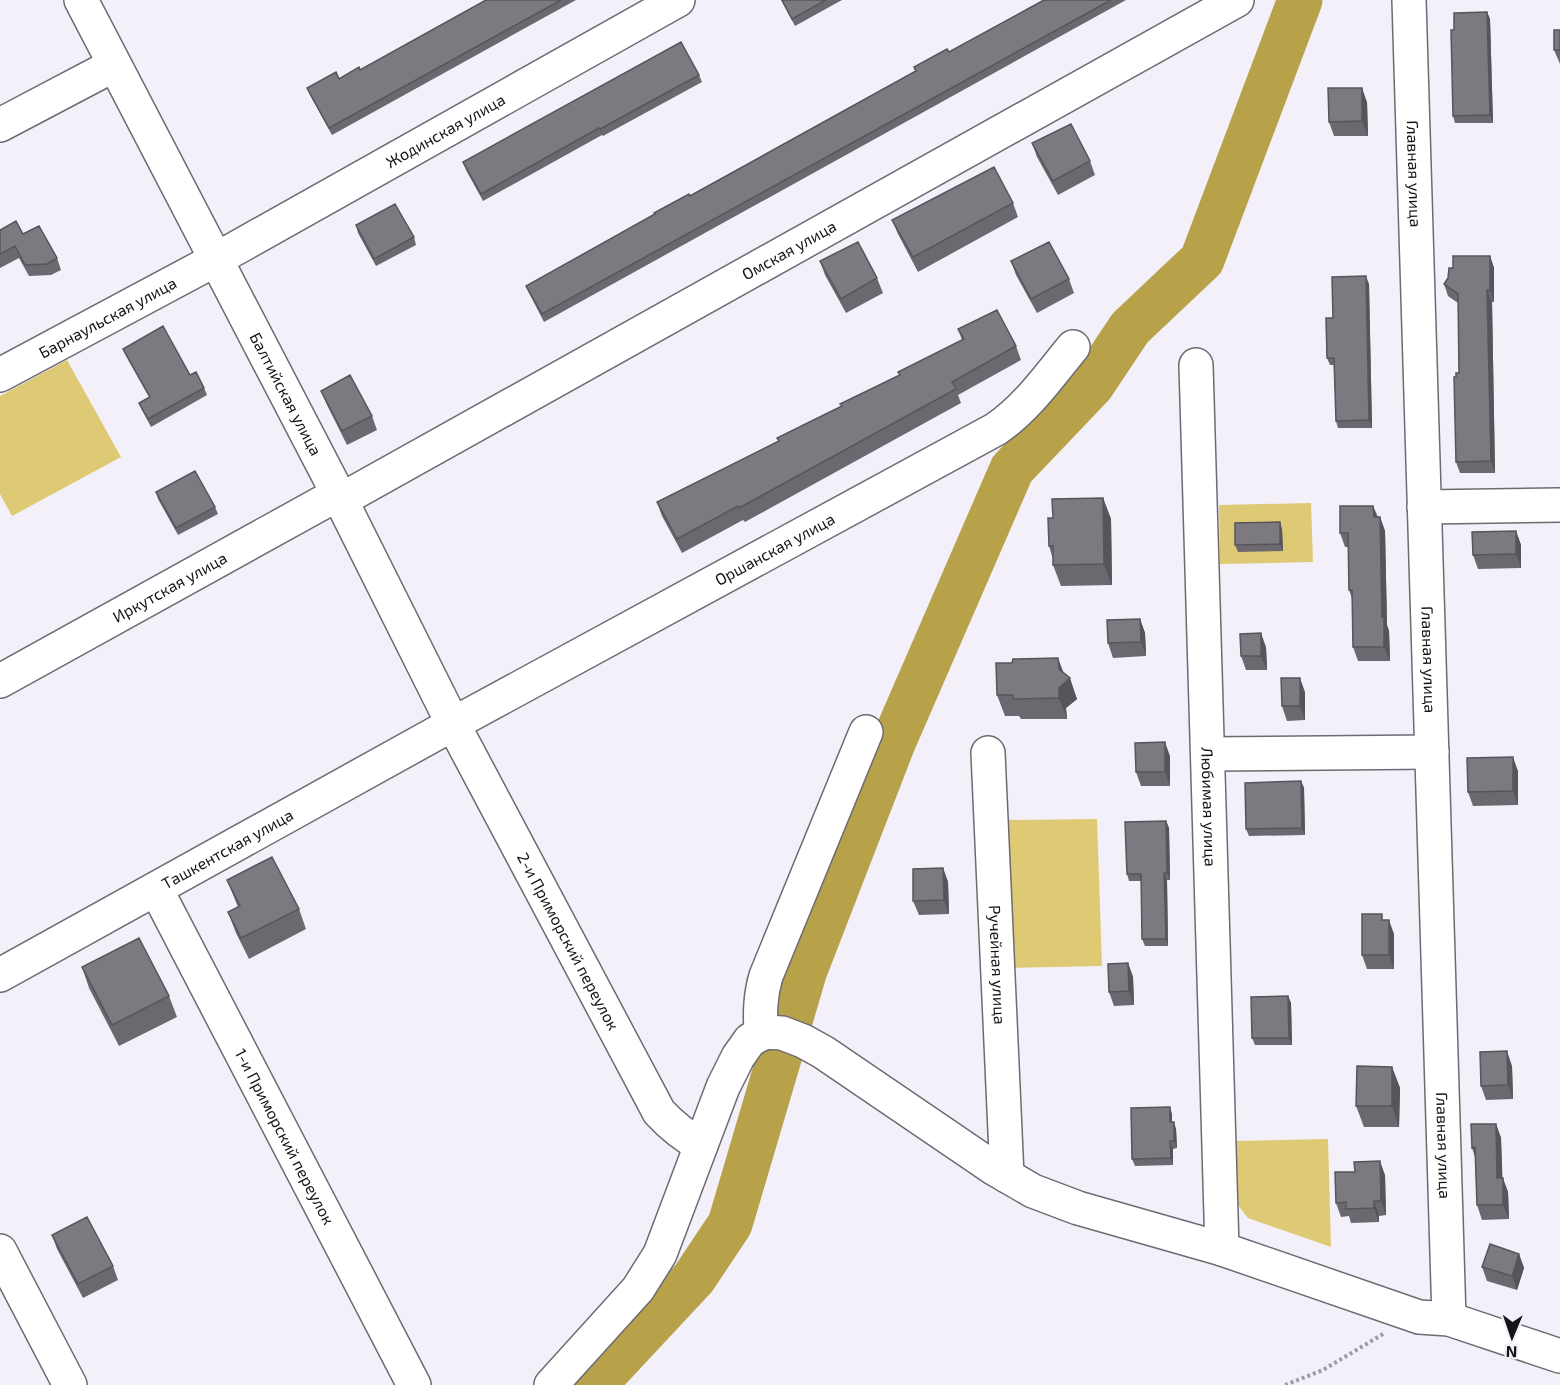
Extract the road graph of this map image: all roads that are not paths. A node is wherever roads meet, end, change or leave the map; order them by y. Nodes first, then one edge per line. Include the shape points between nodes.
1 (678, 0) edge
2 (1238, 0) edge
3 (1409, 0) edge
4 (86, 2) edge
5 (114, 64) junction
6 (0, 125) edge
7 (215, 260) junction
8 (1073, 347) dead end
9 (1196, 365) dead end
10 (0, 375) edge
11 (339, 497) junction
12 (1560, 505) edge
13 (1424, 507) junction
14 (0, 681) edge
15 (453, 724) junction
16 (866, 732) dead end
17 (1432, 752) junction
18 (988, 753) dead end
19 (1208, 754) junction
20 (156, 889) junction
21 (0, 975) edge
22 (781, 1035) junction
23 (701, 1145) junction
24 (1007, 1176) junction
25 (1222, 1249) junction
26 (0, 1251) edge
27 (1434, 1318) junction
28 (1560, 1356) edge
29 (70, 1385) edge
30 (414, 1385) edge
31 (551, 1385) edge

1 - 7 street, Жодинская улица
2 - 11 street, Омская улица
3 - 13 street, Главная улица
4 - 5 street, Балтийская улица
5 - 6 street
5 - 7 street, Балтийская улица
7 - 10 street, Барнаульская улица
7 - 11 street, Балтийская улица
8 - 15 street, Оршанская улица via 1023,408 996,429
9 - 19 street, Любимая улица
11 - 14 street, Иркутская улица
11 - 15 street, Балтийская улица
12 - 13 street
13 - 17 street, Главная улица
15 - 20 street, Ташкентская улица
15 - 23 street, 2-и Приморский переулок via 659,1112
16 - 22 street via 761,990 759,1008
17 - 19 street
17 - 27 street, Главная улица
18 - 24 street, Ручейная улица
19 - 25 street, Любимая улица
20 - 21 street, Ташкентская улица
20 - 30 street, 1-и Приморский переулок
22 - 23 street via 750,1040 723,1087
22 - 24 street via 823,1052
23 - 31 street via 652,1268 638,1289
24 - 25 street via 1078,1208
25 - 27 street
26 - 29 street
27 - 28 street

